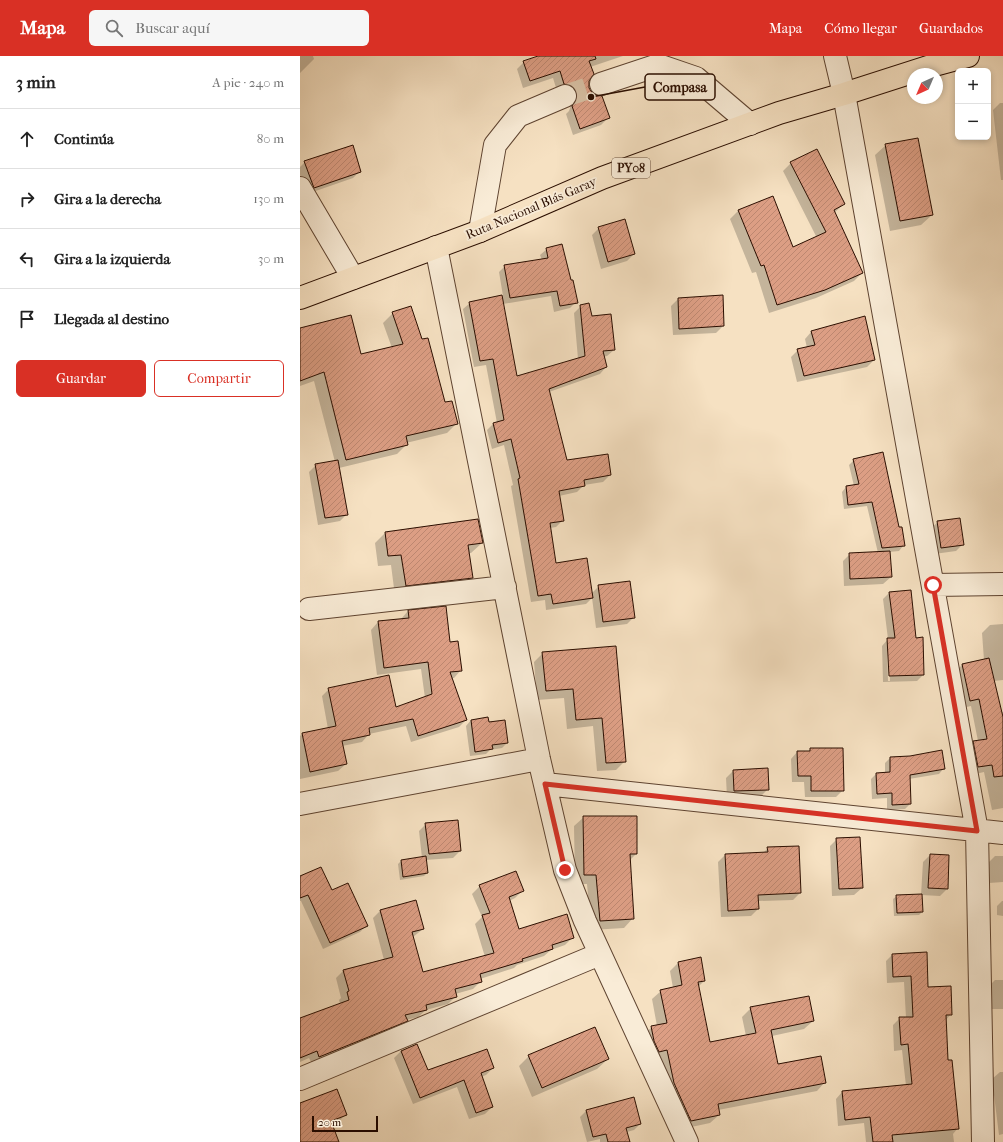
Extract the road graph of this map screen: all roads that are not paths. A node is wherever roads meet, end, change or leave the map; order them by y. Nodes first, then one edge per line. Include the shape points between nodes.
1 (834, 56) edge
2 (968, 56) edge
3 (926, 61) edge
4 (601, 84) tunnel mouth
5 (844, 94) junction
6 (565, 96) tunnel mouth
7 (750, 124) junction
8 (300, 188) edge
9 (480, 231) junction
10 (436, 247) junction
11 (353, 278) junction
12 (300, 298) edge
13 (1003, 584) edge
14 (933, 585) junction
15 (505, 588) junction
16 (309, 609) dead end
17 (539, 759) junction
18 (545, 784) junction
19 (300, 804) edge
20 (977, 831) junction
21 (1003, 833) edge
22 (600, 954) junction
23 (300, 1079) edge
24 (687, 1142) edge
25 (983, 1142) edge

1 - 5 street
2 - 3 highway, Ruta Nacional Blás Garay / PY08
3 - 5 highway, Ruta Nacional Blás Garay / PY08
4 - 7 street via 658,64 696,78
5 - 7 highway, Ruta Nacional Blás Garay / PY08
5 - 14 street
6 - 9 street via 518,116 495,145
7 - 9 highway, Ruta Nacional Blás Garay / PY08 via 602,178
8 - 11 street
9 - 10 highway, Ruta Nacional Blás Garay / PY08
10 - 11 highway, Ruta Nacional Blás Garay / PY08
10 - 15 street
11 - 12 highway, Ruta Nacional Blás Garay / PY08
13 - 14 street
14 - 20 street
15 - 16 street
15 - 17 street
17 - 18 street
17 - 19 street
18 - 20 street
18 - 22 street via 565,870
20 - 21 street
20 - 25 street
22 - 23 street
22 - 24 street

